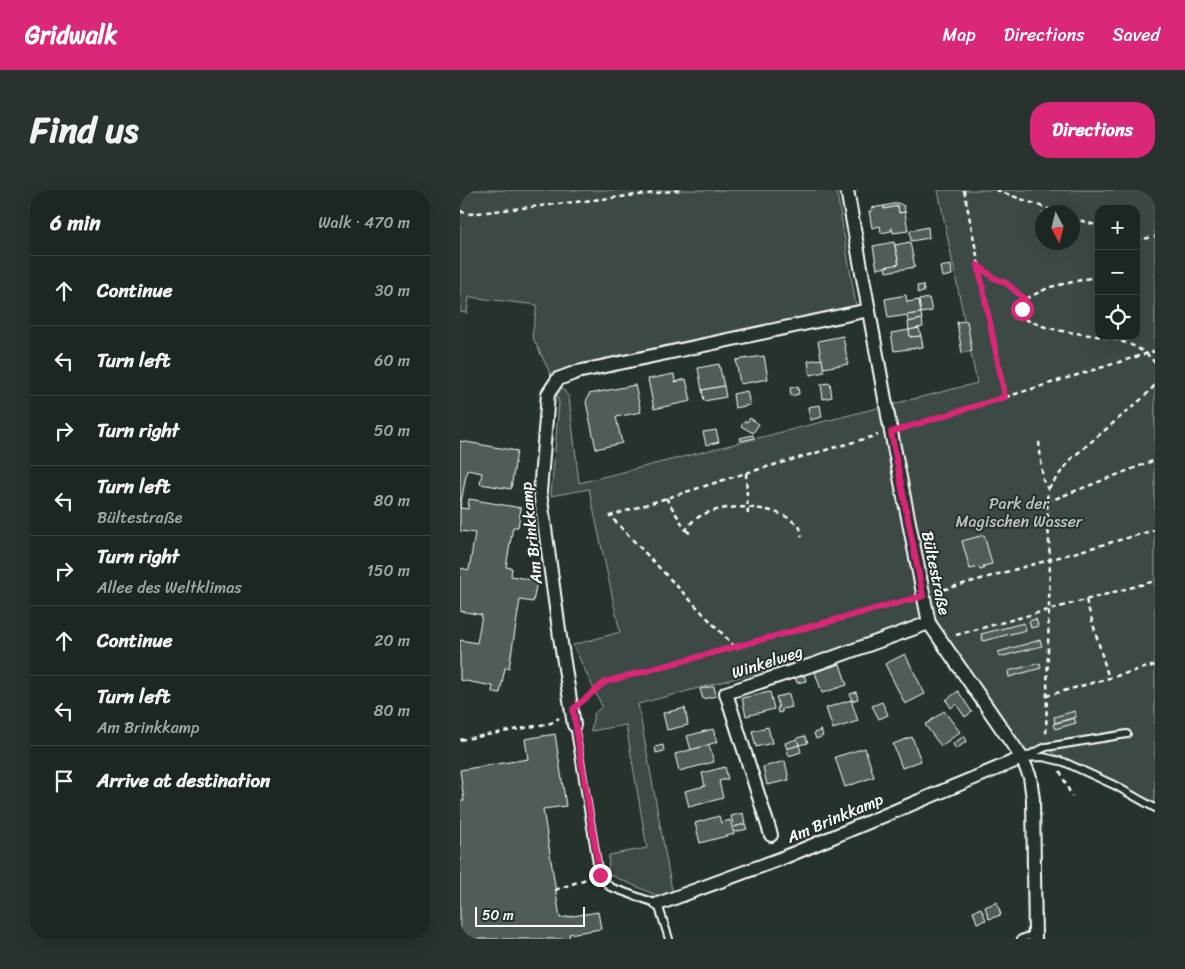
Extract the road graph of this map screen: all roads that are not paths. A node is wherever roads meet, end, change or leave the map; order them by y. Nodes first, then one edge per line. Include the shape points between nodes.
1 (846, 190) edge
2 (869, 310) junction
3 (929, 623) junction
4 (574, 725) joint
5 (1127, 734) dead end
6 (1022, 758) junction
7 (1155, 808) edge
8 (771, 835) dead end
9 (658, 904) junction
10 (1035, 937) edge
11 (669, 939) edge
12 (1021, 939) edge

1 - 2 street, Bültestraße
2 - 3 street, Bültestraße
2 - 4 street, Am Brinkkamp via 576,372 558,379 548,394 540,492
3 - 6 street, Bültestraße
3 - 8 street, Winkelweg via 726,693
4 - 9 lane, Am Brinkkamp via 600,875 610,887
5 - 6 lane via 1046,748
6 - 7 lane via 1043,757 1064,762
6 - 9 street, Am Brinkkamp via 780,859
6 - 10 street, Bültestraße via 1030,777 1033,799
9 - 11 lane
10 - 12 lane

